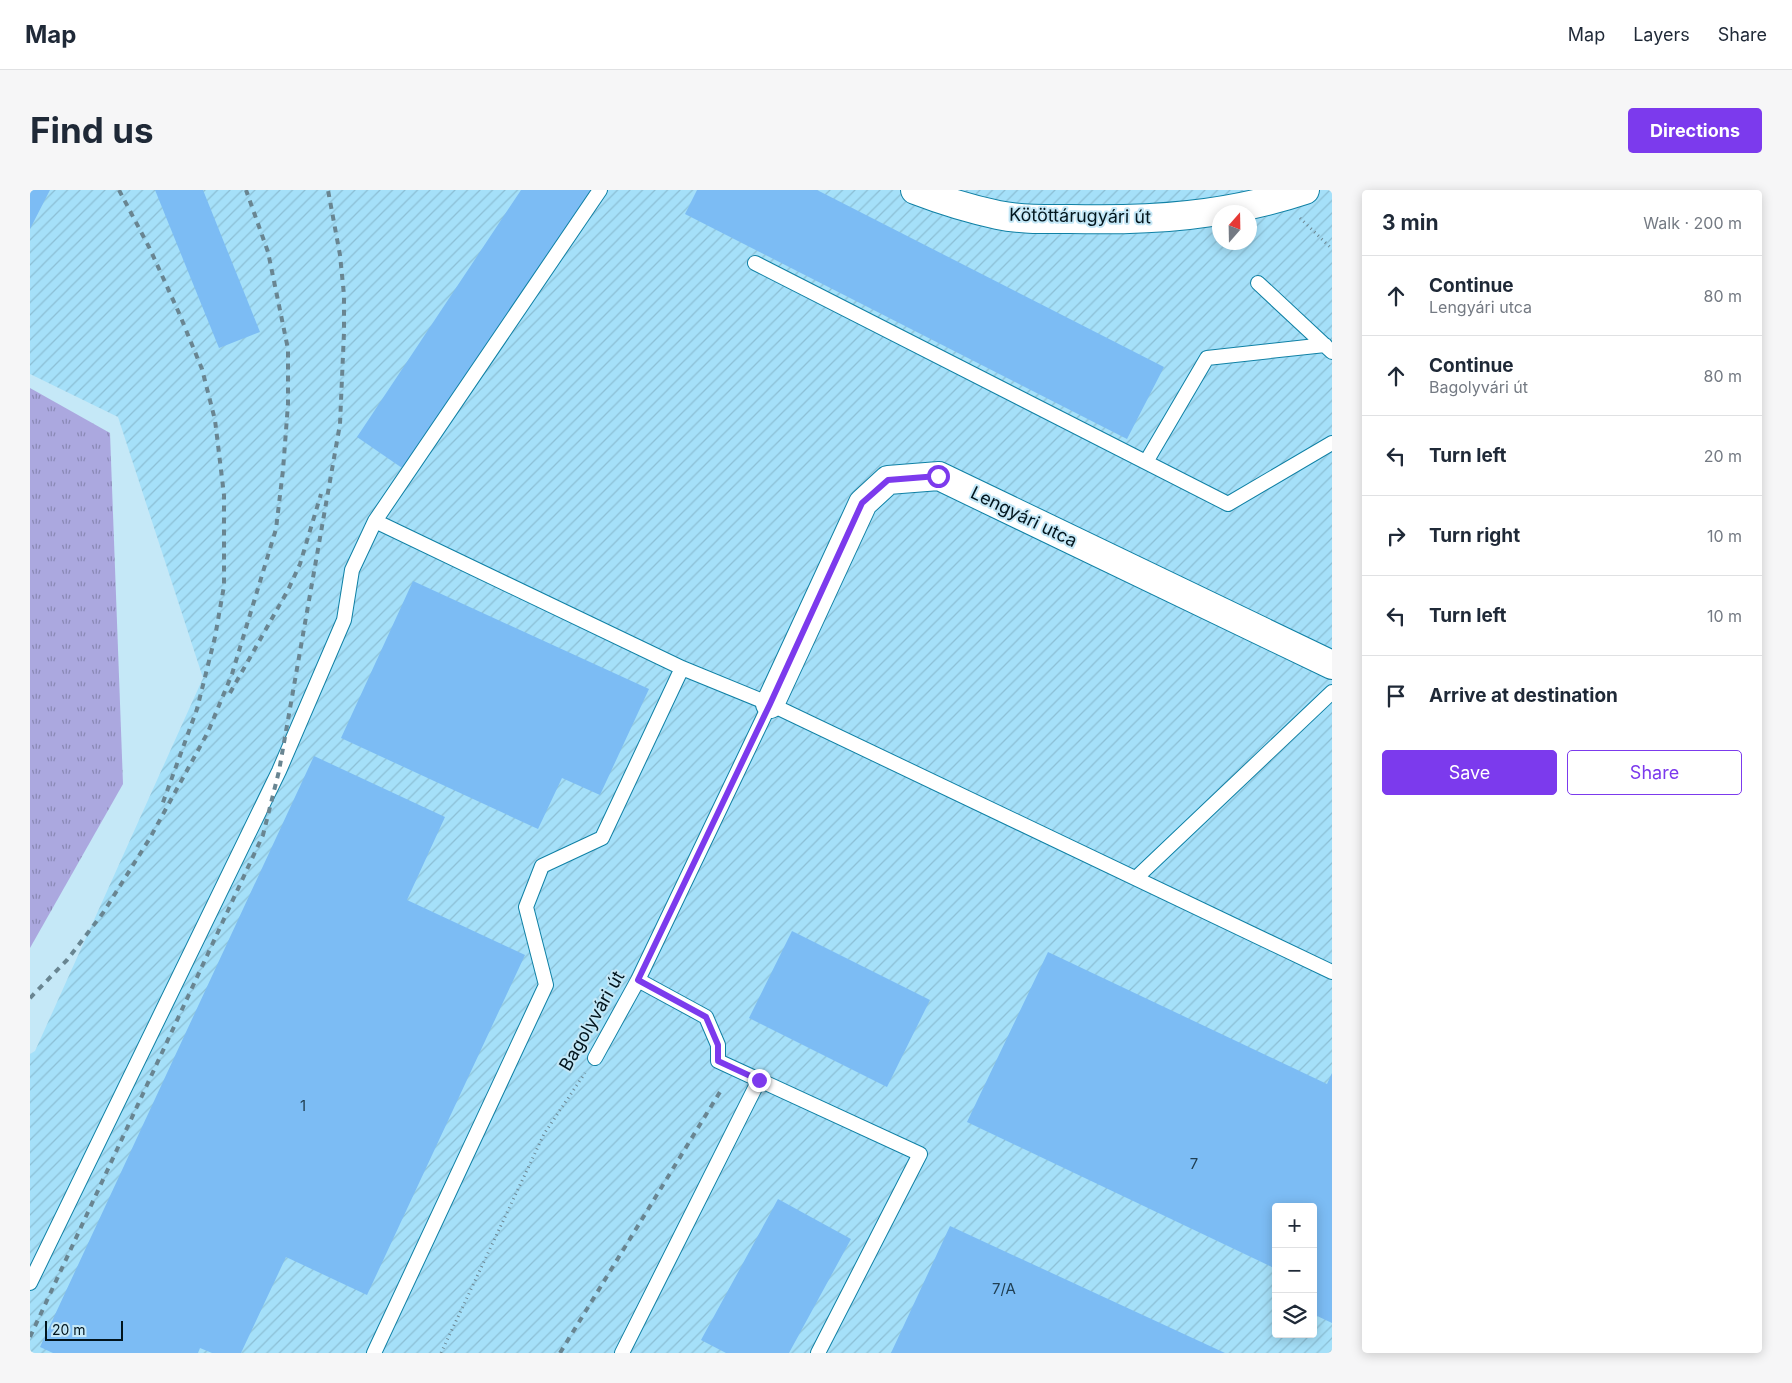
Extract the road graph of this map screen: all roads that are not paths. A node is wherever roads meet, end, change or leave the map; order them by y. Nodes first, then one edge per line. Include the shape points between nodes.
1 (600, 190) edge
2 (915, 190) edge
3 (1305, 190) edge
4 (755, 262) dead end
5 (1258, 283) dead end
6 (1328, 349) edge
7 (1332, 443) edge
8 (1146, 462) junction
9 (375, 520) junction
10 (1332, 665) edge
11 (682, 668) junction
12 (1332, 692) edge
13 (770, 704) junction
14 (1136, 878) junction
15 (1332, 972) edge
16 (638, 980) junction
17 (595, 1058) road end
18 (759, 1080) junction
19 (30, 1283) edge
20 (374, 1353) edge
21 (622, 1353) edge
22 (818, 1353) edge

1 - 9 lane
2 - 3 street, Kötöttárugyári út via 999,215 1129,220 1219,212
4 - 8 lane
5 - 6 lane
6 - 8 lane via 1206,358
7 - 8 lane via 1228,504
9 - 11 lane
9 - 19 lane via 352,570 344,620 279,771
10 - 13 street, Lengyári utca via 938,476 888,480 862,503
11 - 13 lane
11 - 20 lane via 602,838 542,866 526,907 546,985
12 - 14 lane
13 - 14 lane
13 - 16 lane, Bagolyvári út
14 - 15 lane
16 - 17 lane, Bagolyvári út
16 - 18 lane via 706,1017 718,1045 718,1061
18 - 21 lane
18 - 22 lane via 920,1154

